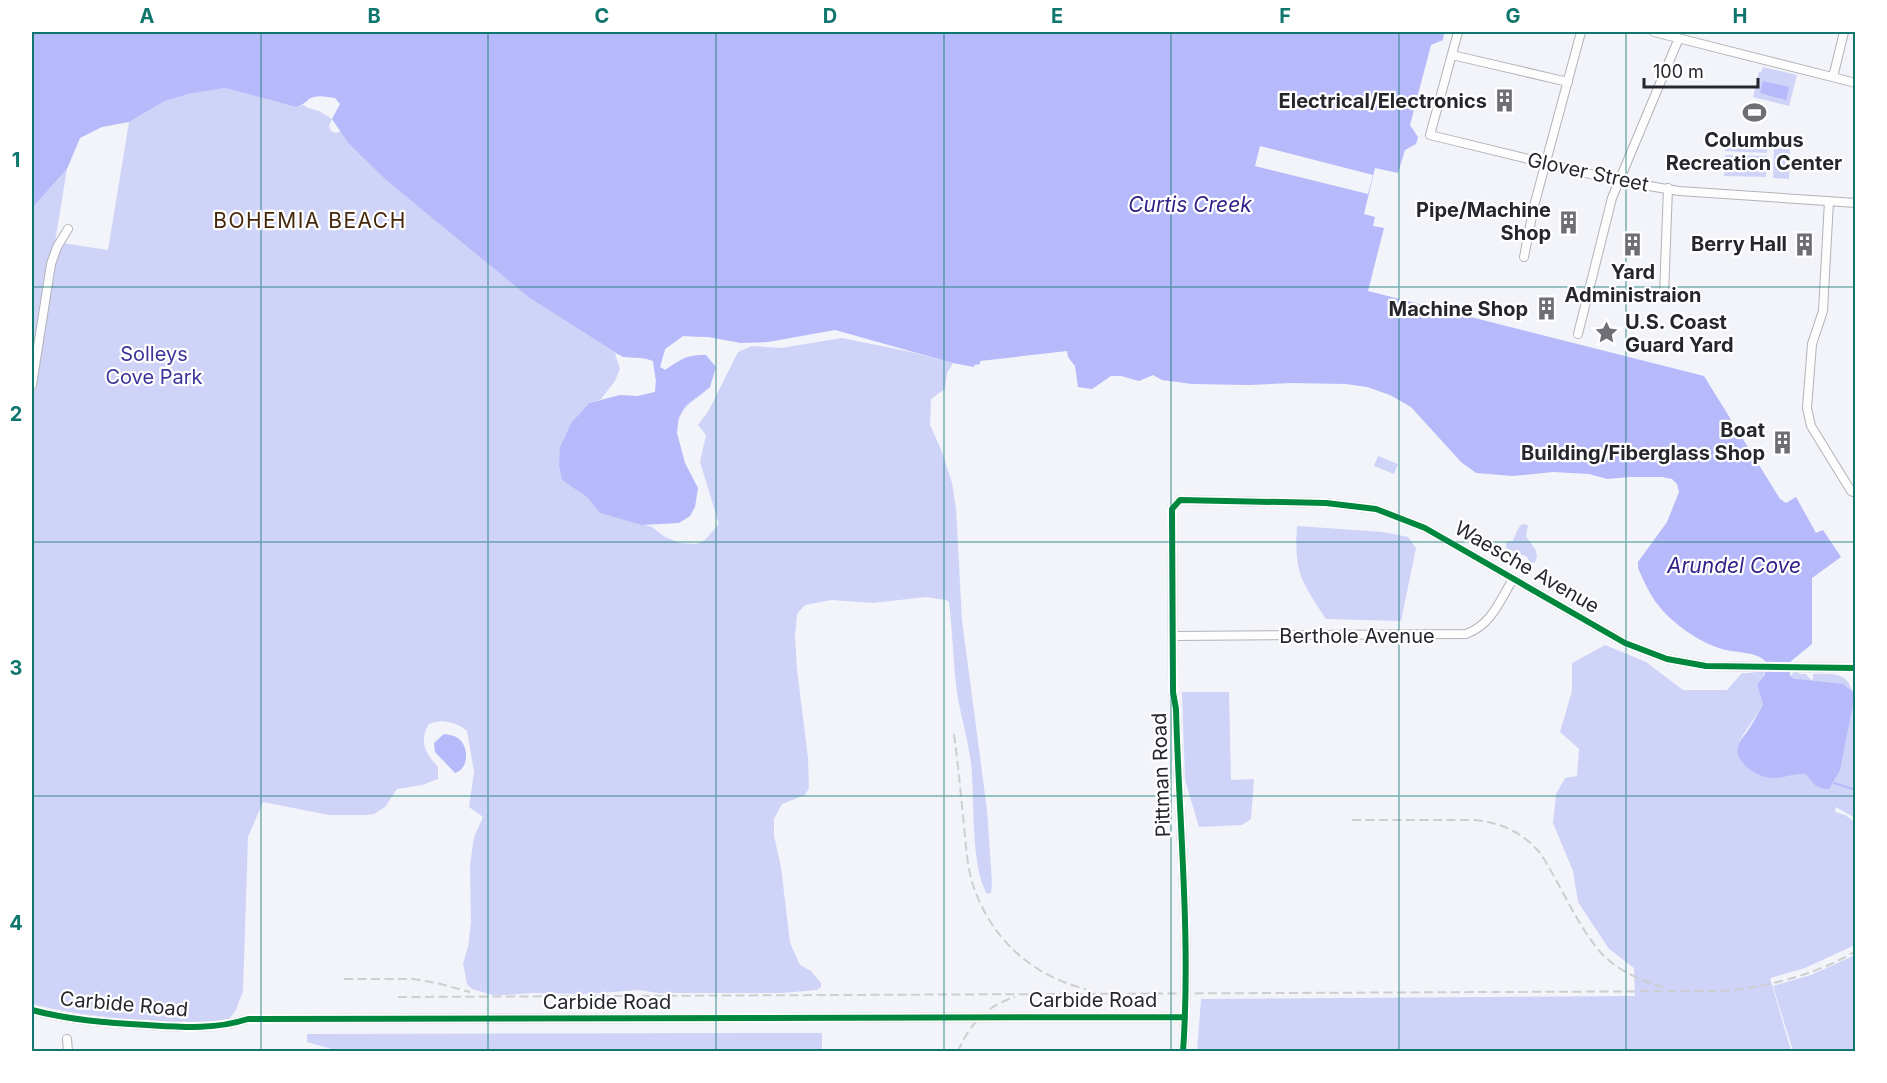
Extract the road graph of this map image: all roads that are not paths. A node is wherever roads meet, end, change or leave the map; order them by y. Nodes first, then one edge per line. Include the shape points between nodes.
1 (1458, 32) edge
2 (1581, 32) edge
3 (1654, 32) edge
4 (1844, 32) edge
5 (1679, 38) junction
6 (1452, 55) junction
7 (1833, 77) junction
8 (1568, 82) junction
9 (1856, 83) edge
10 (1545, 164) junction
11 (1619, 181) junction
12 (1668, 188) junction
13 (1829, 201) junction
14 (1856, 203) edge
15 (68, 229) dead end
16 (1524, 257) dead end
17 (1664, 295) dead end
18 (1578, 334) dead end
19 (32, 385) edge
20 (1856, 493) edge
21 (1180, 500) joint
22 (1513, 579) junction
23 (1173, 636) junction
24 (1856, 668) edge
25 (32, 1010) edge
26 (1185, 1017) junction
27 (68, 1039) dead end
28 (68, 1052) edge
29 (1183, 1052) edge

1 - 6 street
2 - 8 street
3 - 5 street
4 - 7 street
5 - 7 street
5 - 11 street
6 - 8 street
6 - 10 street, Glover Street via 1430,135
7 - 9 street
8 - 10 street
10 - 11 street, Glover Street
10 - 16 street
11 - 12 street, Glover Street
11 - 18 street
12 - 13 street, Glover Street
12 - 17 street
13 - 14 street, Glover Street
13 - 20 street via 1823,311 1812,344 1807,408 1811,426 1851,491
15 - 19 street via 51,264
21 - 22 street, Waesche Avenue via 1326,503 1376,509 1425,528
21 - 23 street, Pittman Road via 1172,509
22 - 23 street, Berthole Avenue via 1490,618 1482,627 1466,634
22 - 24 street, Waesche Avenue via 1625,643 1667,659 1706,666
23 - 26 street, Pittman Road
25 - 26 street, Carbide Road via 82,1020 193,1028 230,1025 248,1019
26 - 29 street, Pittman Road
27 - 28 street

